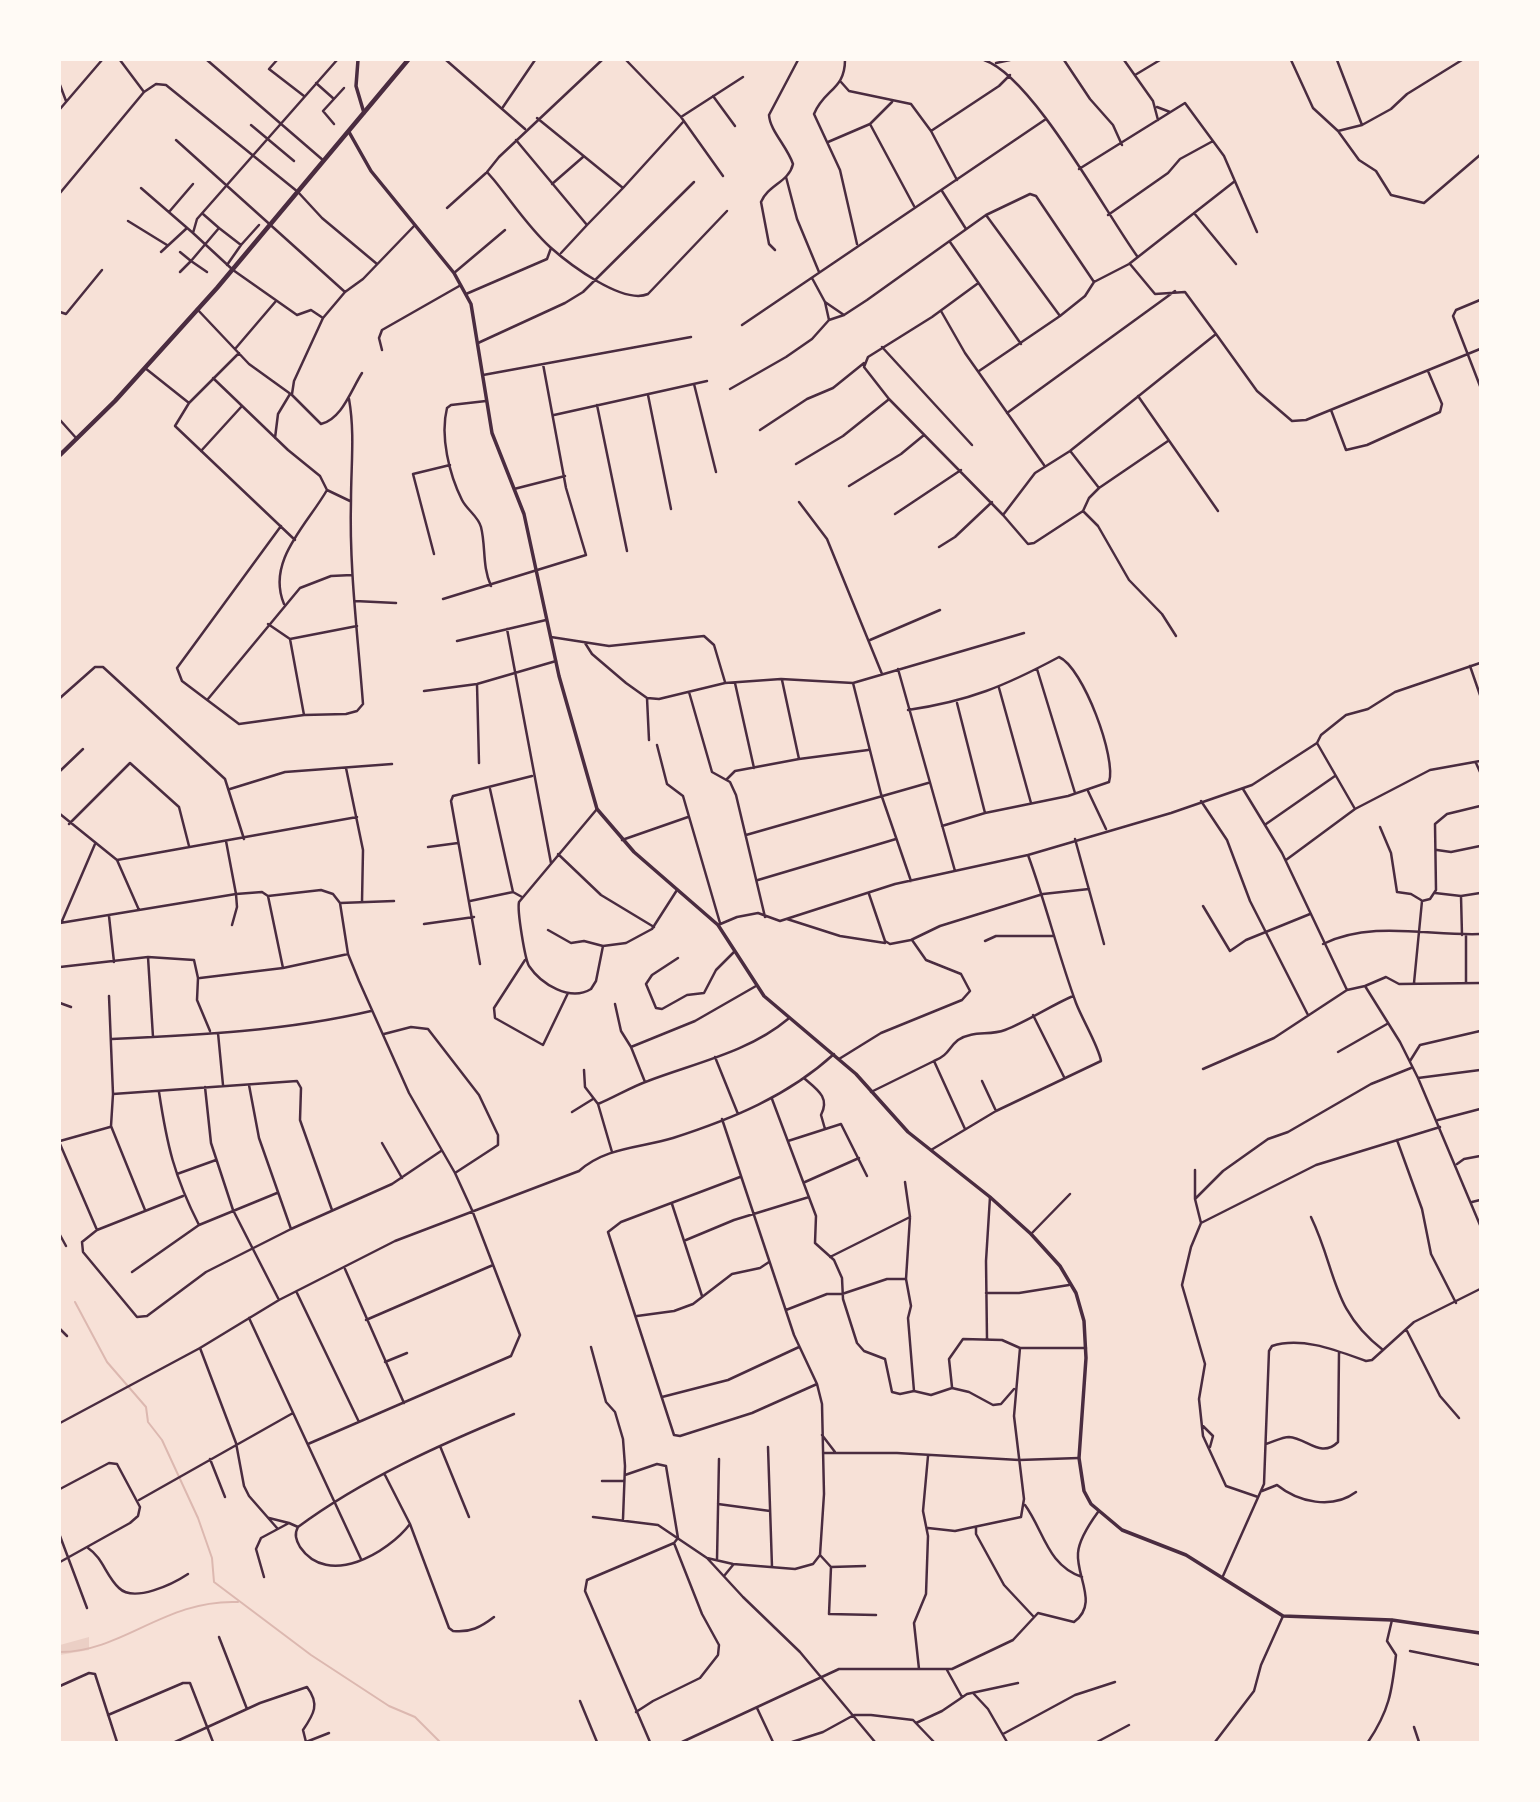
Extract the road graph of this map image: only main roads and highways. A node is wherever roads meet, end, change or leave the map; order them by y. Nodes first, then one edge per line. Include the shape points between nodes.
1 (408, 60) edge
2 (60, 455) edge

1 - 2 main road via 233,270

